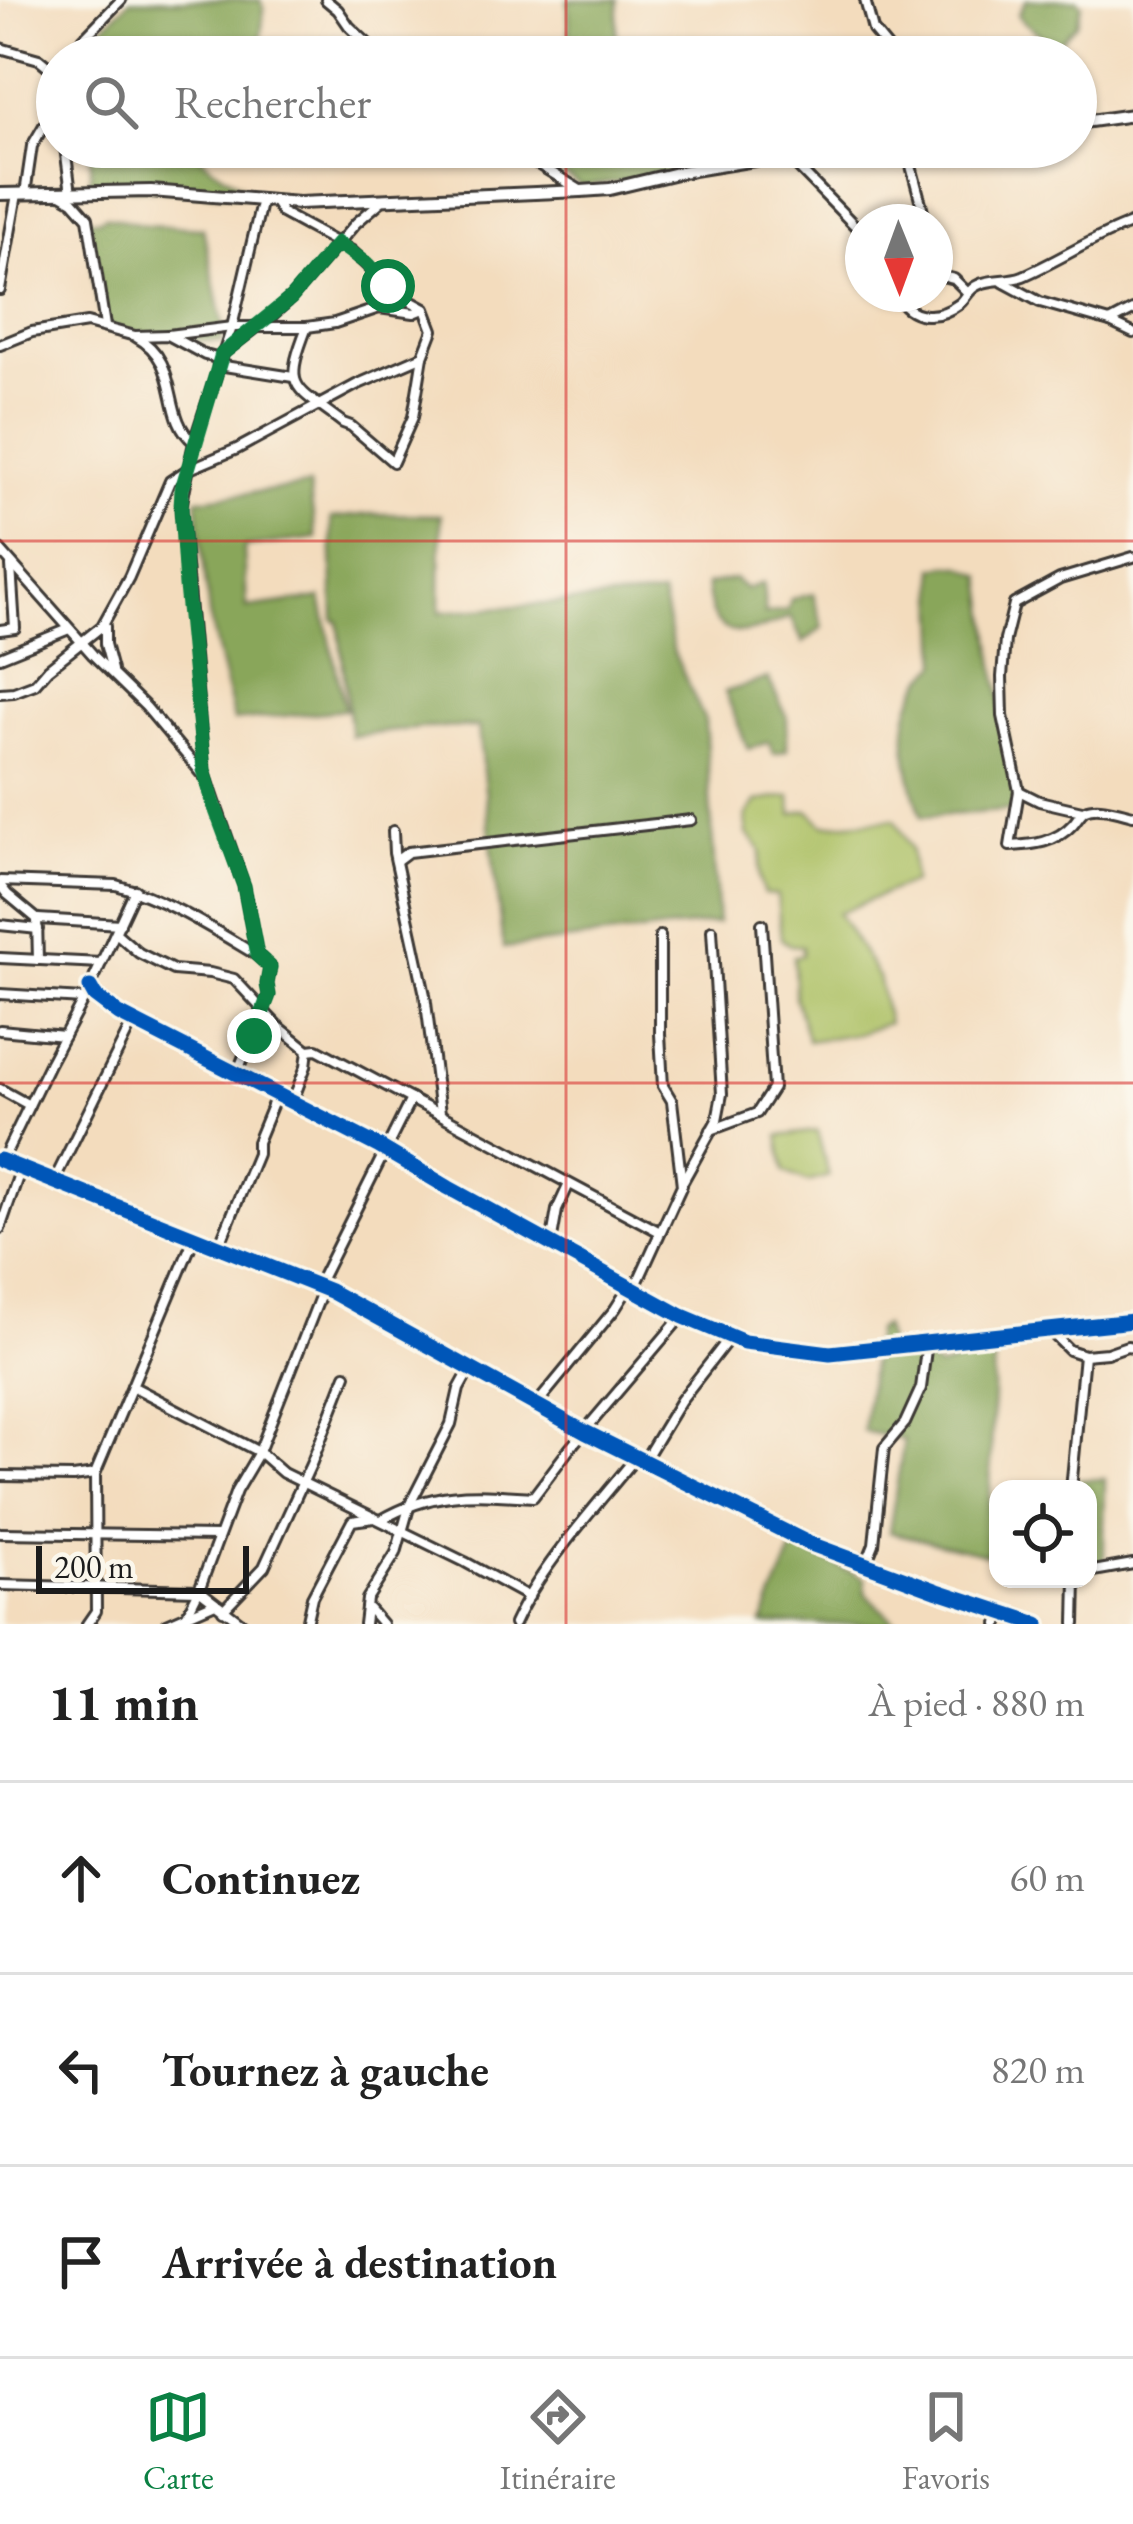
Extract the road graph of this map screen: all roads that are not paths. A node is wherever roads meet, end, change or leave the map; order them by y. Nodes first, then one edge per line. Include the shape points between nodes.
1 (121, 0) edge
2 (326, 0) edge
3 (865, 0) edge
4 (86, 36) edge
5 (360, 36) edge
6 (876, 36) edge
7 (0, 48) edge
8 (36, 58) edge
9 (1133, 115) edge
10 (1097, 120) edge
11 (36, 138) edge
12 (65, 168) edge
13 (544, 168) edge
14 (704, 168) edge
15 (799, 168) edge
16 (912, 168) edge
17 (581, 190) junction
18 (65, 193) junction
19 (21, 194) junction
20 (1, 197) edge
21 (384, 199) junction
22 (268, 200) junction
23 (921, 204) edge
24 (845, 216) edge
25 (1133, 223) edge
26 (338, 243) junction
27 (953, 279) edge
28 (1003, 282) junction
29 (0, 290) edge
30 (967, 292) junction
31 (953, 306) edge
32 (425, 309) junction
33 (1133, 310) edge
34 (1110, 322) junction
35 (259, 326) junction
36 (232, 327) junction
37 (307, 327) junction
38 (106, 328) junction
39 (1133, 333) edge
40 (168, 334) junction
41 (135, 337) junction
42 (0, 345) edge
43 (423, 356) junction
44 (220, 360) junction
45 (292, 377) junction
46 (320, 405) junction
47 (194, 442) junction
48 (187, 470) junction
49 (0, 550) edge
50 (1133, 556) edge
51 (11, 563) junction
52 (107, 619) junction
53 (15, 628) junction
54 (69, 628) junction
55 (0, 629) edge
56 (83, 644) junction
57 (16, 649) junction
58 (0, 657) edge
59 (113, 672) junction
60 (0, 693) edge
61 (206, 777) junction
62 (1019, 791) junction
63 (1082, 811) junction
64 (1133, 815) edge
65 (692, 820) dead end
66 (393, 831) dead end
67 (396, 861) junction
68 (0, 883) edge
69 (135, 890) junction
70 (38, 924) junction
71 (762, 924) dead end
72 (0, 925) edge
73 (118, 928) junction
74 (712, 930) dead end
75 (660, 936) dead end
76 (257, 955) junction
77 (0, 958) edge
78 (38, 960) junction
79 (101, 963) junction
80 (90, 987) junction
81 (0, 994) edge
82 (83, 999) junction
83 (264, 1010) junction
84 (134, 1021) junction
85 (0, 1030) edge
86 (64, 1036) junction
87 (308, 1050) junction
88 (237, 1073) junction
89 (0, 1089) edge
90 (276, 1096) junction
91 (411, 1099) junction
92 (292, 1103) junction
93 (29, 1105) junction
94 (440, 1114) junction
95 (711, 1130) junction
96 (384, 1149) junction
97 (1, 1160) edge
98 (21, 1168) junction
99 (54, 1181) junction
100 (569, 1184) junction
101 (682, 1185) junction
102 (0, 1229) edge
103 (660, 1232) junction
104 (195, 1237) junction
105 (551, 1244) junction
106 (219, 1246) junction
107 (320, 1287) junction
108 (632, 1288) junction
109 (682, 1316) junction
110 (1133, 1321) edge
111 (1050, 1331) junction
112 (730, 1337) junction
113 (927, 1342) junction
114 (1133, 1347) edge
115 (1084, 1354) junction
116 (470, 1369) junction
117 (346, 1376) dead end
118 (132, 1386) junction
119 (536, 1405) junction
120 (585, 1432) junction
121 (259, 1452) junction
122 (640, 1459) junction
123 (95, 1474) junction
124 (0, 1476) edge
125 (1072, 1480) edge
126 (303, 1483) junction
127 (345, 1503) junction
128 (410, 1504) junction
129 (378, 1519) junction
130 (352, 1521) junction
131 (402, 1530) junction
132 (0, 1533) edge
133 (96, 1534) junction
134 (218, 1536) junction
135 (1133, 1564) edge
136 (866, 1565) junction
137 (1097, 1570) edge
138 (0, 1586) edge
139 (96, 1587) junction
140 (1076, 1588) edge
141 (199, 1590) junction
142 (529, 1597) junction
143 (219, 1606) junction
144 (368, 1608) junction
145 (999, 1618) edge
146 (183, 1621) edge
147 (87, 1624) edge
148 (167, 1624) edge
149 (243, 1624) edge
150 (306, 1624) edge
151 (364, 1624) edge
152 (382, 1624) edge
153 (514, 1624) edge
154 (1038, 1624) edge
155 (1075, 1624) edge

1 - 4 street
2 - 5 street
3 - 6 street
7 - 8 street
9 - 10 street
11 - 19 street
12 - 18 street
13 - 17 street
14 - 17 street
15 - 24 street
16 - 23 street
17 - 21 street
18 - 19 street
18 - 22 street
18 - 38 street via 88,218
19 - 20 street
19 - 29 street
21 - 22 street
21 - 26 street
22 - 26 street
22 - 36 street
25 - 28 street
26 - 32 street
26 - 35 street
27 - 30 street
28 - 30 street
28 - 34 street
30 - 31 street
32 - 37 street via 379,308
32 - 43 street via 433,330
33 - 34 street
34 - 39 street
35 - 36 street
35 - 37 street
35 - 44 street
36 - 40 street
36 - 44 street
37 - 45 street
38 - 41 street
38 - 42 street via 39,330
40 - 41 street
40 - 44 street
41 - 47 street via 154,352 172,388 176,420
43 - 46 street
43 - 46 street via 413,417 393,462
44 - 45 street
44 - 47 street
45 - 46 street
46 - 48 street
47 - 48 street
48 - 52 street via 167,485
48 - 61 street via 181,508
49 - 51 street
50 - 62 street via 1014,604 1003,716
51 - 53 street
51 - 54 street
52 - 56 street
52 - 59 street
53 - 55 street
53 - 57 street
54 - 56 street
54 - 57 street
56 - 59 street
56 - 60 street via 35,684
57 - 58 street
59 - 61 street
61 - 76 street via 244,886
62 - 63 street
62 - 63 street via 1010,846 1051,840
63 - 64 street
65 - 67 street via 408,852
66 - 67 street
67 - 94 street
68 - 69 street
68 - 70 street
69 - 73 street
69 - 76 street
70 - 72 street
70 - 73 street
70 - 78 street
71 - 95 street via 773,1088 757,1113
73 - 79 street
73 - 83 street via 139,953 173,970 234,979
74 - 95 street via 722,1094
75 - 101 street via 663,1086 672,1101
76 - 83 street via 270,967
77 - 78 street
78 - 79 street
79 - 80 street
80 - 82 street
80 - 84 street
81 - 82 street
82 - 86 street
83 - 87 street
83 - 88 street
84 - 88 street
84 - 99 street
85 - 86 street
86 - 93 street
87 - 91 street
87 - 92 street
88 - 90 street
89 - 93 street
90 - 92 street
90 - 106 street
91 - 94 street
91 - 96 street
92 - 96 street
93 - 97 street
94 - 100 street
95 - 101 street
96 - 105 street
96 - 107 street
97 - 98 street
98 - 99 street
98 - 102 street
99 - 104 street
100 - 103 street
100 - 105 street
101 - 103 street
103 - 108 street
104 - 106 street
104 - 118 street
105 - 108 street
106 - 107 street
107 - 116 street
107 - 121 street
108 - 109 street
108 - 119 street
109 - 112 street
109 - 120 street
110 - 111 street
111 - 113 street
111 - 115 street
112 - 113 street via 830,1352
112 - 122 street
113 - 136 street via 921,1388 884,1448
114 - 115 street
115 - 125 street
116 - 119 street
116 - 128 street
117 - 126 street
118 - 121 street
118 - 123 street
119 - 120 street
120 - 122 street
120 - 128 street via 533,1497 454,1494
121 - 126 street
121 - 134 street
122 - 136 street
122 - 142 street
123 - 124 street
123 - 133 street
126 - 127 street
126 - 143 street via 264,1568
127 - 129 street
127 - 130 street
128 - 129 street
128 - 131 street
129 - 130 street
129 - 131 street
130 - 150 street
131 - 142 street
131 - 144 street
132 - 133 street
133 - 134 street
133 - 139 street
134 - 141 street
135 - 137 street
136 - 145 street
138 - 139 street
139 - 141 street
139 - 147 street
140 - 155 street
141 - 143 street
141 - 146 street
142 - 153 street
143 - 146 street
143 - 149 street
144 - 151 street
144 - 152 street
145 - 154 street
146 - 148 street

